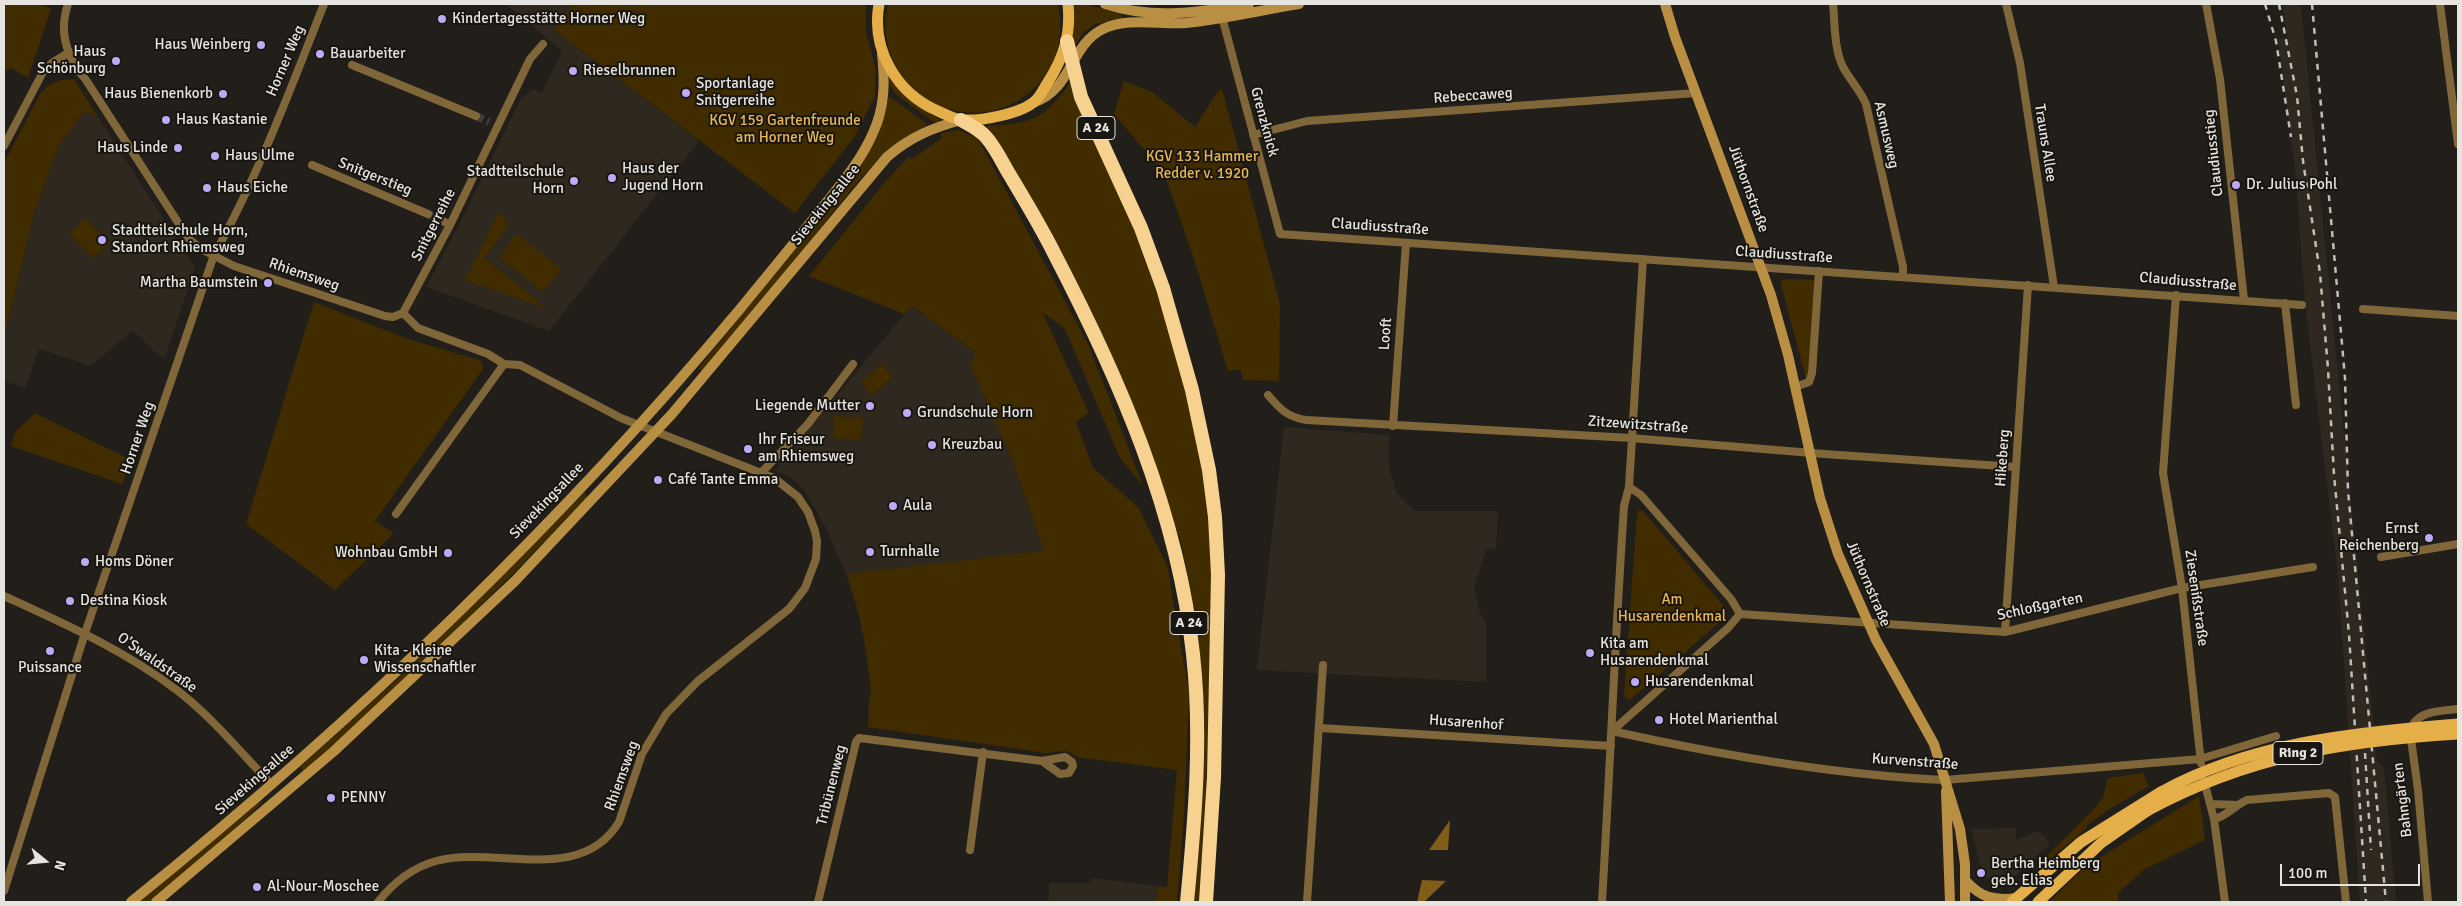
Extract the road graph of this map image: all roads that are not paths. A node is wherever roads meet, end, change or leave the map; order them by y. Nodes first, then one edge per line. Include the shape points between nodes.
1 (68, 4) edge
2 (324, 4) edge
3 (879, 4) edge
4 (1068, 4) edge
5 (1105, 4) edge
6 (1138, 4) edge
7 (1249, 4) edge
8 (1298, 4) edge
9 (1665, 4) edge
10 (1834, 4) edge
11 (2006, 4) edge
12 (2206, 4) edge
13 (2440, 4) edge
14 (1154, 12) junction
15 (1222, 17) junction
16 (1067, 41) junction
17 (543, 44) dead end
18 (881, 50) junction
19 (68, 53) junction
20 (352, 65) dead end
21 (1072, 66) junction
22 (1696, 94) junction
23 (1035, 102) junction
24 (2456, 109) edge
25 (476, 116) tunnel mouth
26 (961, 120) junction
27 (489, 122) tunnel mouth
28 (498, 126) junction
29 (1253, 136) junction
30 (2458, 144) edge
31 (4, 146) edge
32 (312, 165) dead end
33 (428, 214) tunnel mouth
34 (441, 220) tunnel mouth
35 (450, 225) junction
36 (1280, 234) joint
37 (1406, 243) junction
38 (214, 255) junction
39 (1643, 259) junction
40 (1762, 268) junction
41 (1819, 271) junction
42 (1903, 277) junction
43 (2028, 286) junction
44 (2054, 287) junction
45 (2176, 295) junction
46 (2244, 300) junction
47 (2285, 304) junction
48 (2302, 305) dead end
49 (2363, 309) dead end
50 (403, 313) junction
51 (2458, 316) edge
52 (504, 364) junction
53 (852, 364) dead end
54 (1795, 387) junction
55 (1268, 395) dead end
56 (2296, 406) dead end
57 (641, 425) junction
58 (1393, 426) junction
59 (656, 431) junction
60 (1632, 438) junction
61 (1808, 452) junction
62 (2016, 467) junction
63 (761, 473) junction
64 (1629, 487) junction
65 (396, 514) dead end
66 (2458, 544) edge
67 (2381, 557) dead end
68 (2313, 567) dead end
69 (2182, 588) junction
70 (4, 596) edge
71 (1740, 614) junction
72 (1867, 623) junction
73 (2005, 632) junction
74 (85, 633) junction
75 (1323, 665) dead end
76 (2458, 709) edge
77 (2458, 724) edge
78 (1320, 728) junction
79 (1612, 731) junction
80 (2458, 734) edge
81 (2276, 736) dead end
82 (1611, 746) junction
83 (983, 752) junction
84 (2200, 760) junction
85 (1042, 761) dead end
86 (1945, 780) junction
87 (272, 785) junction
88 (282, 796) junction
89 (2211, 804) junction
90 (2237, 805) junction
91 (2144, 806) junction
92 (2214, 819) junction
93 (970, 850) dead end
94 (7, 869) edge
95 (1965, 880) junction
96 (4, 891) edge
97 (2014, 900) edge
98 (131, 902) edge
99 (156, 902) edge
100 (378, 902) edge
101 (818, 902) edge
102 (1188, 902) edge
103 (1206, 902) edge
104 (1308, 902) edge
105 (1602, 902) edge
106 (1950, 902) edge
107 (1966, 902) edge
108 (2038, 902) edge
109 (2225, 902) edge
110 (2346, 902) edge
111 (2428, 902) edge

1 - 19 street via 64,28
2 - 38 street, Horner Weg via 265,147
3 - 18 main road, Sievekingsallee via 877,29
4 - 16 main road
5 - 14 main road via 1128,11
6 - 14 main road
7 - 14 main road via 1206,12
8 - 15 main road
9 - 22 main road, Jüthornstraße
10 - 42 street, Asmusweg via 1839,56 1866,104
11 - 44 street, Trauns Allee via 2020,63
12 - 46 street, Claudiusstieg via 2219,71
13 - 24 street
15 - 21 main road via 1186,23 1126,23 1108,27 1090,39
15 - 29 street, Grenzknick
16 - 21 highway
16 - 23 main road via 1060,62
17 - 28 street, Snitgerreihe via 530,59
18 - 26 main road, Sievekingsallee via 893,74 914,97
18 - 57 main road, Sievekingsallee via 883,102 863,152 846,178 754,292
19 - 31 street via 52,62 43,72
19 - 38 street, Rhiemsweg via 188,238 197,247
20 - 25 street
21 - 23 main road via 1055,91
21 - 103 highway, A 24 via 1081,97 1141,228 1162,288 1192,390 1209,470 1218,575 1214,777
22 - 29 street, Rebeccaweg via 1307,121
22 - 40 main road, Jüthornstraße
23 - 26 main road, Sievekingsallee via 1001,116
24 - 30 street
26 - 59 main road, Sievekingsallee via 926,130 887,156
26 - 102 highway, A 24 via 992,144 1035,216 1085,313 1127,411 1171,536 1185,596 1196,685 1196,759
27 - 28 street
28 - 35 street, Snitgerreihe
29 - 36 street, Grenzknick
32 - 33 street, Snitgerstieg
34 - 35 street
35 - 50 street, Snitgerreihe
36 - 37 street, Claudiusstraße
37 - 39 street, Claudiusstraße
37 - 58 street, Looft
38 - 50 street, Rhiemsweg via 234,266 385,316
38 - 74 street, Horner Weg
39 - 40 street, Claudiusstraße
39 - 60 street
40 - 41 street, Claudiusstraße
40 - 54 main road, Jüthornstraße
41 - 42 street, Claudiusstraße
41 - 54 street via 1812,373 1809,382
42 - 43 street, Claudiusstraße
43 - 44 street, Claudiusstraße
43 - 62 street, Hikeberg
44 - 45 street, Claudiusstraße
45 - 46 street, Claudiusstraße
45 - 69 street, Ziesenißstraße via 2163,473
46 - 47 street, Claudiusstraße
47 - 48 street, Claudiusstraße
47 - 56 street
49 - 51 street
50 - 52 street, Rhiemsweg via 418,328 488,354
52 - 57 street, Rhiemsweg via 520,365 621,418
52 - 65 street
53 - 63 street via 808,424
54 - 61 main road, Jüthornstraße
55 - 58 street, Zitzewitzstraße via 1293,418
57 - 59 street, Rhiemsweg
57 - 87 main road, Sievekingsallee via 436,635
58 - 60 street, Zitzewitzstraße
59 - 63 street, Rhiemsweg
59 - 88 main road, Sievekingsallee via 484,612
60 - 61 street, Zitzewitzstraße
60 - 64 street
61 - 62 street, Zitzewitzstraße
61 - 72 main road, Jüthornstraße via 1838,554
62 - 73 street, Hikeberg
63 - 100 street, Rhiemsweg via 784,484 798,497 815,530 816,559 805,588 789,609 698,681 666,714 642,754 620,822 614,831 599,846 566,858 435,861 402,877
64 - 71 street via 1641,495 1706,569 1732,599
64 - 79 street via 1621,548
66 - 67 street
68 - 69 street, Schloßgarten
69 - 73 street, Schloßgarten
69 - 84 street, Ziesenißstraße
70 - 74 street, O'Swaldstraße
71 - 72 street, Schloßgarten
71 - 79 street
72 - 73 street, Schloßgarten
72 - 86 main road, Jüthornstraße via 1931,737
74 - 87 street, O'Swaldstraße via 127,656 178,692 222,729
74 - 94 street, Horner Weg
75 - 78 street
76 - 111 street, Bahngärten via 2421,715 2412,724 2410,739
77 - 91 main road, Ring 2, bridge via 2362,733 2273,749 2193,776
78 - 82 street, Husarenhof
78 - 104 street
79 - 82 street
79 - 86 street, Kurvenstraße via 1729,756
80 - 91 main road, Ring 2, bridge via 2327,747 2277,758 2223,774
81 - 84 street, Kurvenstraße
82 - 105 street
83 - 85 street, Tribünenweg
83 - 93 street
83 - 101 street, Tribünenweg via 860,738 856,742
84 - 86 street, Kurvenstraße
84 - 89 street, Ziesenißstraße
86 - 95 main road, Jüthornstraße via 1956,808
86 - 106 main road, Jüthornstraße
87 - 88 main road
87 - 98 main road, Sievekingsallee
88 - 99 main road, Sievekingsallee
89 - 90 street
89 - 92 street, Ziesenißstraße
90 - 92 street
90 - 110 street via 2247,800 2329,792 2335,797
91 - 97 main road, Ring 2 via 2081,842
91 - 108 main road, Ring 2
92 - 109 street, Ziesenißstraße
94 - 96 street, Horner Weg
95 - 97 main road via 1990,899
95 - 107 main road, Jüthornstraße

